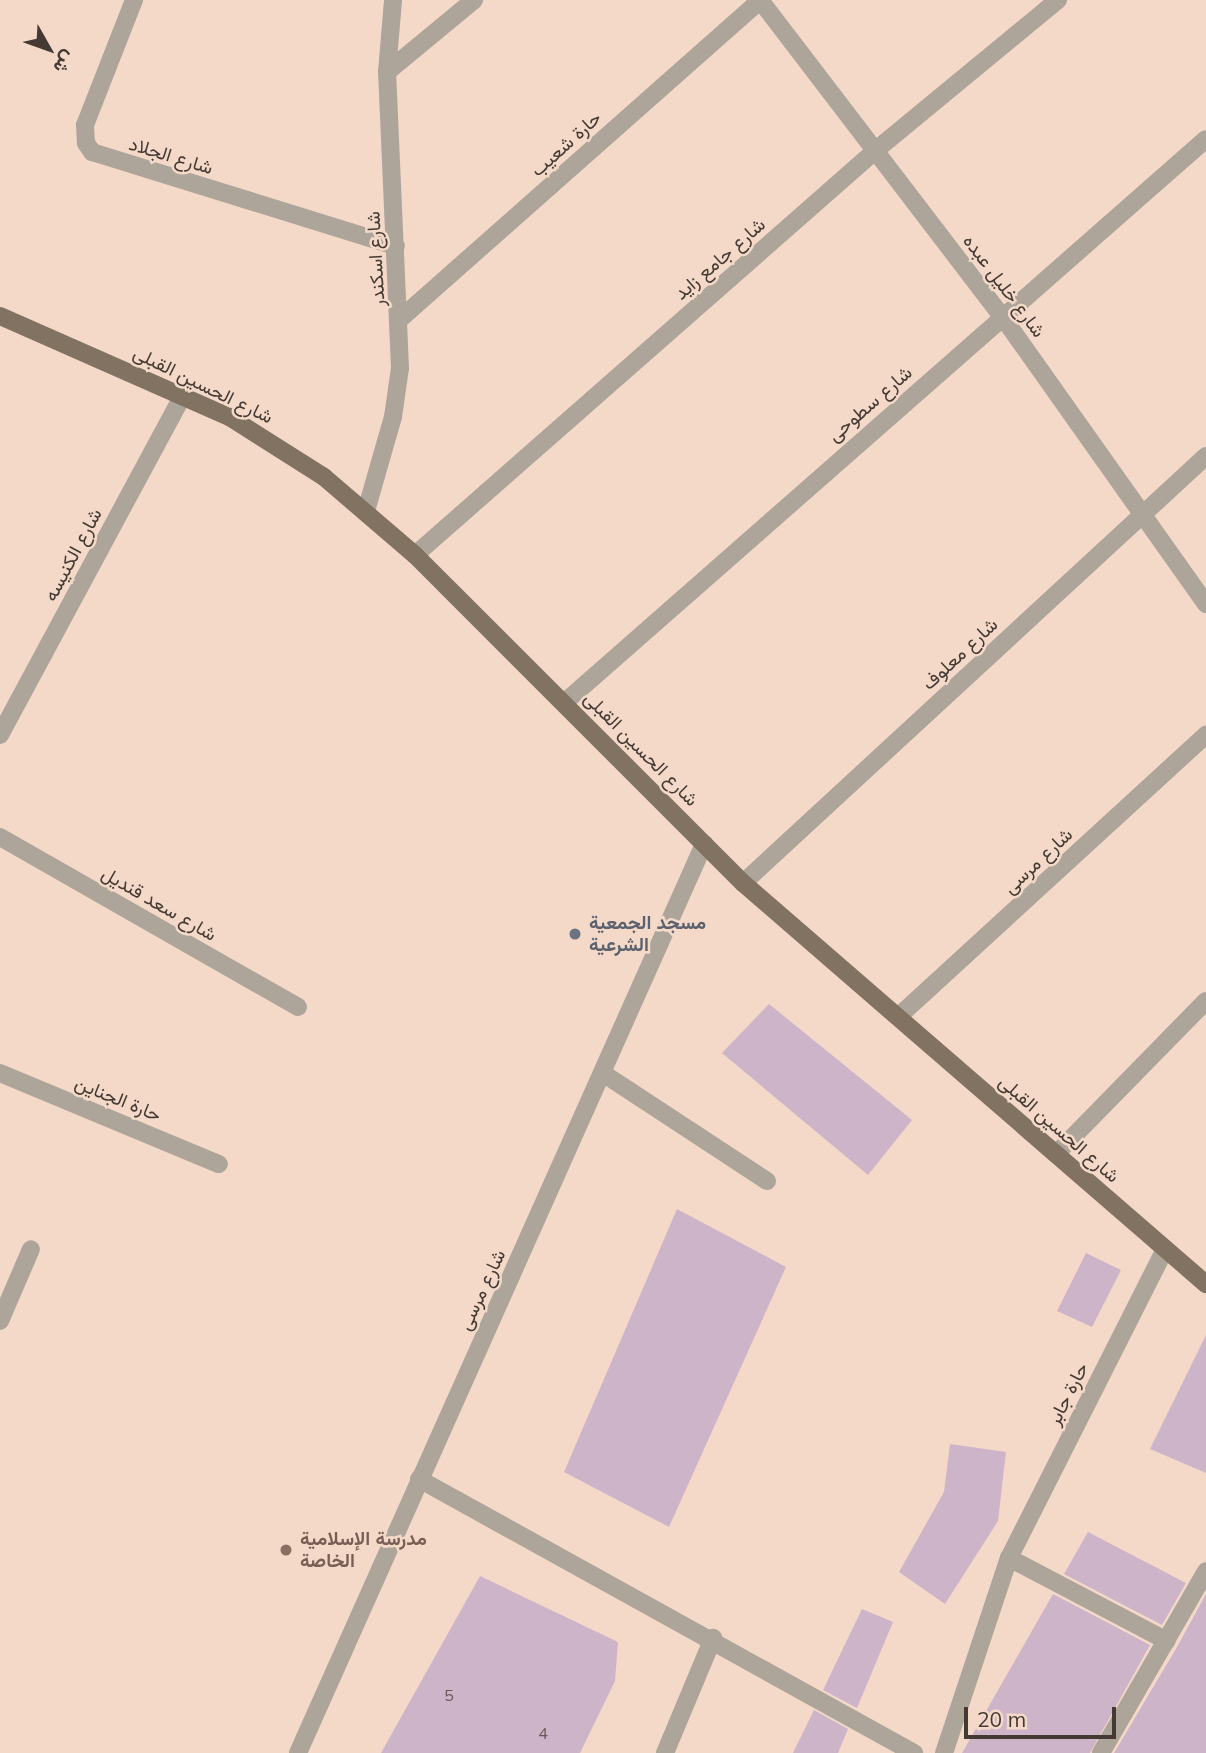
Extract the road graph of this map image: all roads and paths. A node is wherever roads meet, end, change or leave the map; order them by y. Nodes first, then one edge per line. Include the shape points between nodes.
1 (134, 0) edge
2 (393, 0) edge
3 (474, 0) edge
4 (760, 0) edge
5 (1058, 0) edge
6 (387, 72) junction
7 (1206, 139) edge
8 (876, 150) junction
9 (396, 246) junction
10 (0, 316) edge
11 (1002, 316) junction
12 (400, 319) junction
13 (183, 395) junction
14 (1206, 456) edge
15 (366, 511) junction
16 (1143, 513) junction
17 (415, 555) junction
18 (1206, 604) edge
19 (565, 702) junction
20 (0, 735) edge
21 (1206, 735) edge
22 (0, 837) edge
23 (704, 844) junction
24 (743, 883) junction
25 (1206, 1001) edge
26 (298, 1007) dead end
27 (898, 1017) junction
28 (0, 1073) edge
29 (604, 1074) junction
30 (1056, 1154) junction
31 (219, 1164) dead end
32 (767, 1181) dead end
33 (31, 1249) dead end
34 (1166, 1249) junction
35 (1206, 1284) edge
36 (0, 1321) edge
37 (419, 1479) junction
38 (1009, 1558) junction
39 (1206, 1571) edge
40 (713, 1638) junction
41 (1167, 1641) junction
42 (300, 1752) edge
43 (665, 1753) edge
44 (914, 1753) edge
45 (944, 1753) edge
46 (1101, 1753) edge

1 - 9 street, شارع الجلاد via 85,125 86,143 92,152
2 - 6 street, شارع اسكندر
3 - 6 street
4 - 8 street, شارع خليل عبده
4 - 12 street, حارة شعيب
5 - 8 street, شارع جامع زايد
6 - 9 street, شارع اسكندر
7 - 11 street, شارع سطوحى
8 - 11 street, شارع خليل عبده
8 - 17 street, شارع جامع زايد
9 - 12 street, شارع اسكندر
10 - 13 main road, شارع الحسين القبلى
11 - 16 street, شارع خليل عبده
11 - 19 street, شارع سطوحى
12 - 15 street, شارع اسكندر via 393,417
13 - 15 main road, شارع الحسين القبلى via 278,446
13 - 20 street, شارع الكنيسه
14 - 16 street, شارع معلوف
15 - 17 main road, شارع الحسين القبلى
16 - 18 street, شارع خليل عبده
16 - 24 street, شارع معلوف
17 - 19 main road, شارع الحسين القبلى
19 - 23 main road, شارع الحسين القبلى
21 - 27 street, شارع مرسى
22 - 26 street, شارع سعد قنديل
23 - 24 main road, شارع الحسين القبلى
23 - 29 street, شارع مرسى
24 - 27 main road, شارع الحسين القبلى
25 - 30 street
27 - 30 main road, شارع الحسين القبلى
28 - 31 street, حارة الجناين
29 - 32 street
29 - 37 street, شارع مرسى
30 - 34 main road, شارع الحسين القبلى
33 - 36 street
34 - 35 main road, شارع الحسين القبلى
34 - 38 street, حارة جابر
37 - 40 street
37 - 42 street, شارع مرسى
38 - 41 street
38 - 45 street, حارة جابر
39 - 41 street
40 - 43 street
40 - 44 street
41 - 46 street

